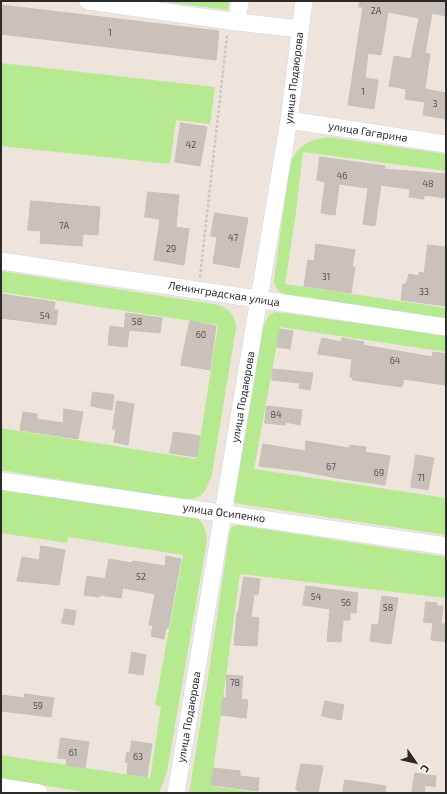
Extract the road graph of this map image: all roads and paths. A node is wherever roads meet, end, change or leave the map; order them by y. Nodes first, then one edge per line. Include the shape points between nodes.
1 (88, 1) edge
2 (240, 1) edge
3 (304, 1) edge
4 (233, 21) junction
5 (300, 29) junction
6 (289, 120) junction
7 (446, 144) edge
8 (1, 261) edge
9 (198, 290) junction
10 (260, 299) junction
11 (446, 327) edge
12 (1, 481) edge
13 (224, 513) junction
14 (446, 546) edge
15 (1, 787) edge
16 (39, 793) edge
17 (176, 793) edge

1 - 4 street
2 - 4 street
3 - 5 street, улица Подаюрова
4 - 5 street
4 - 9 path
5 - 6 street, улица Подаюрова
6 - 7 street, улица Гагарина
6 - 10 street, улица Подаюрова
8 - 9 street, Ленинградская улица
9 - 10 street, Ленинградская улица
10 - 11 street, Ленинградская улица
10 - 13 street, улица Подаюрова
12 - 13 street, улица Осипенко
13 - 14 street, улица Осипенко
13 - 17 street, улица Подаюрова
15 - 16 street

